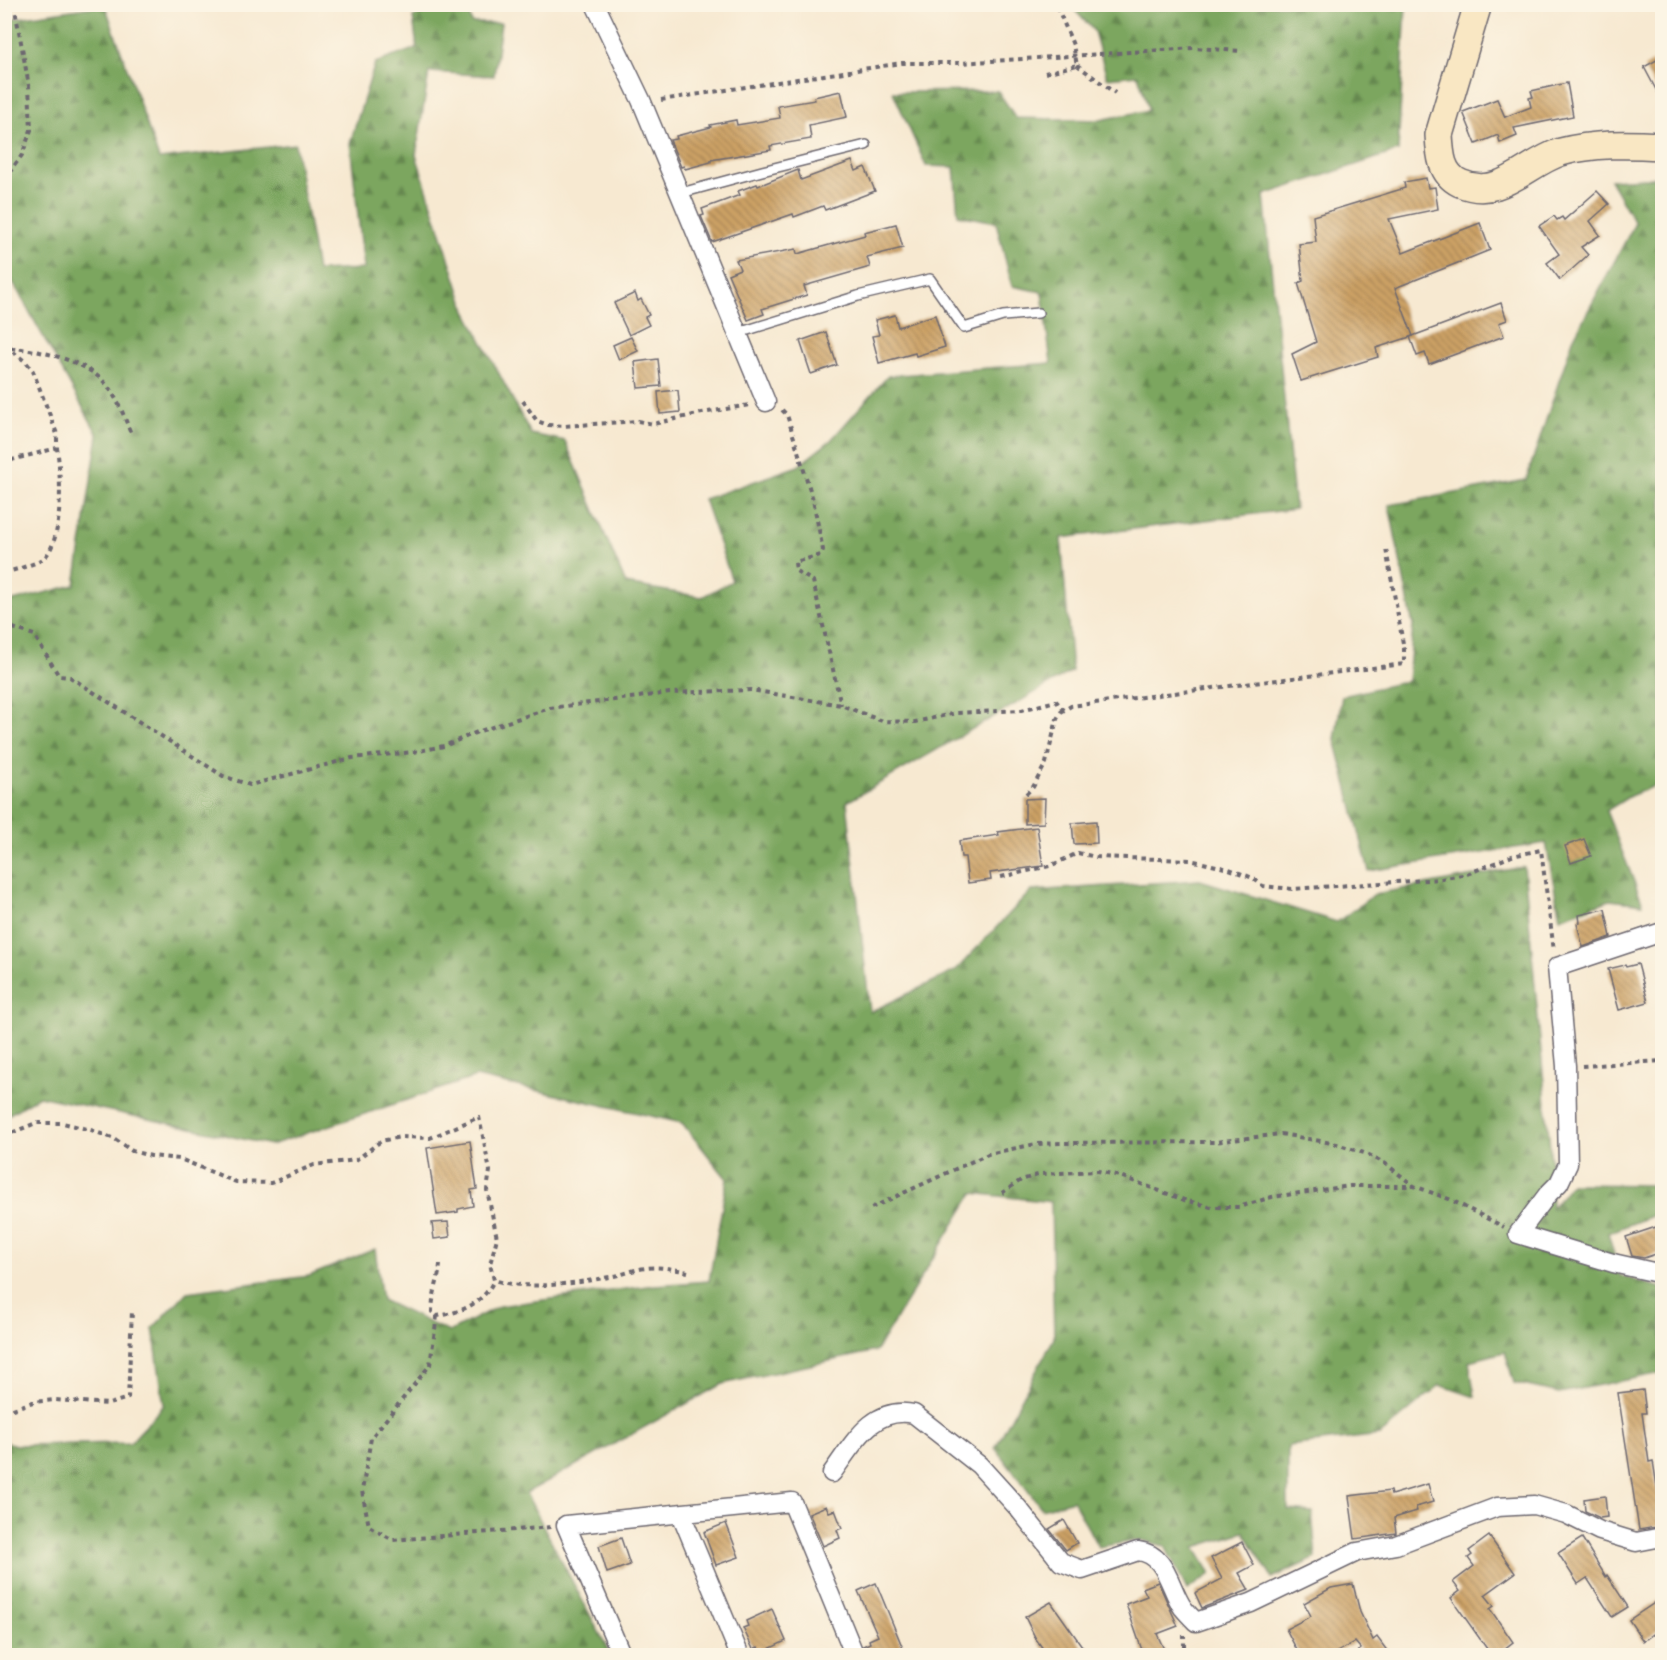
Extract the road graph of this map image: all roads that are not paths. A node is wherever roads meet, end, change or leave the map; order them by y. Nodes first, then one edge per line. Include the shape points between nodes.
1 (595, 4) edge
2 (1478, 4) edge
3 (866, 145) dead end
4 (1662, 146) edge
5 (681, 194) junction
6 (1038, 313) dead end
7 (738, 333) junction
8 (766, 402) road end
9 (1662, 932) edge
10 (1662, 1274) edge
11 (832, 1473) dead end
12 (681, 1514) junction
13 (1662, 1537) edge
14 (622, 1656) edge
15 (740, 1656) edge
16 (855, 1656) edge

1 - 5 street
2 - 4 main road via 1439,135 1445,170 1455,180 1484,189 1500,186 1538,163 1579,148
3 - 5 lane
5 - 7 street
6 - 7 lane via 1003,316 964,328 930,279 858,296
7 - 8 street
9 - 10 street via 1557,967 1566,1066 1568,1164 1559,1183 1518,1234
11 - 13 street via 876,1419 901,1412 914,1414 979,1465 1060,1562 1082,1570 1138,1551 1148,1552 1160,1562 1183,1608 1196,1622 1251,1603 1357,1552 1396,1545 1497,1507 1534,1505 1636,1542
12 - 14 street via 566,1525
12 - 15 street
12 - 16 street via 792,1502

